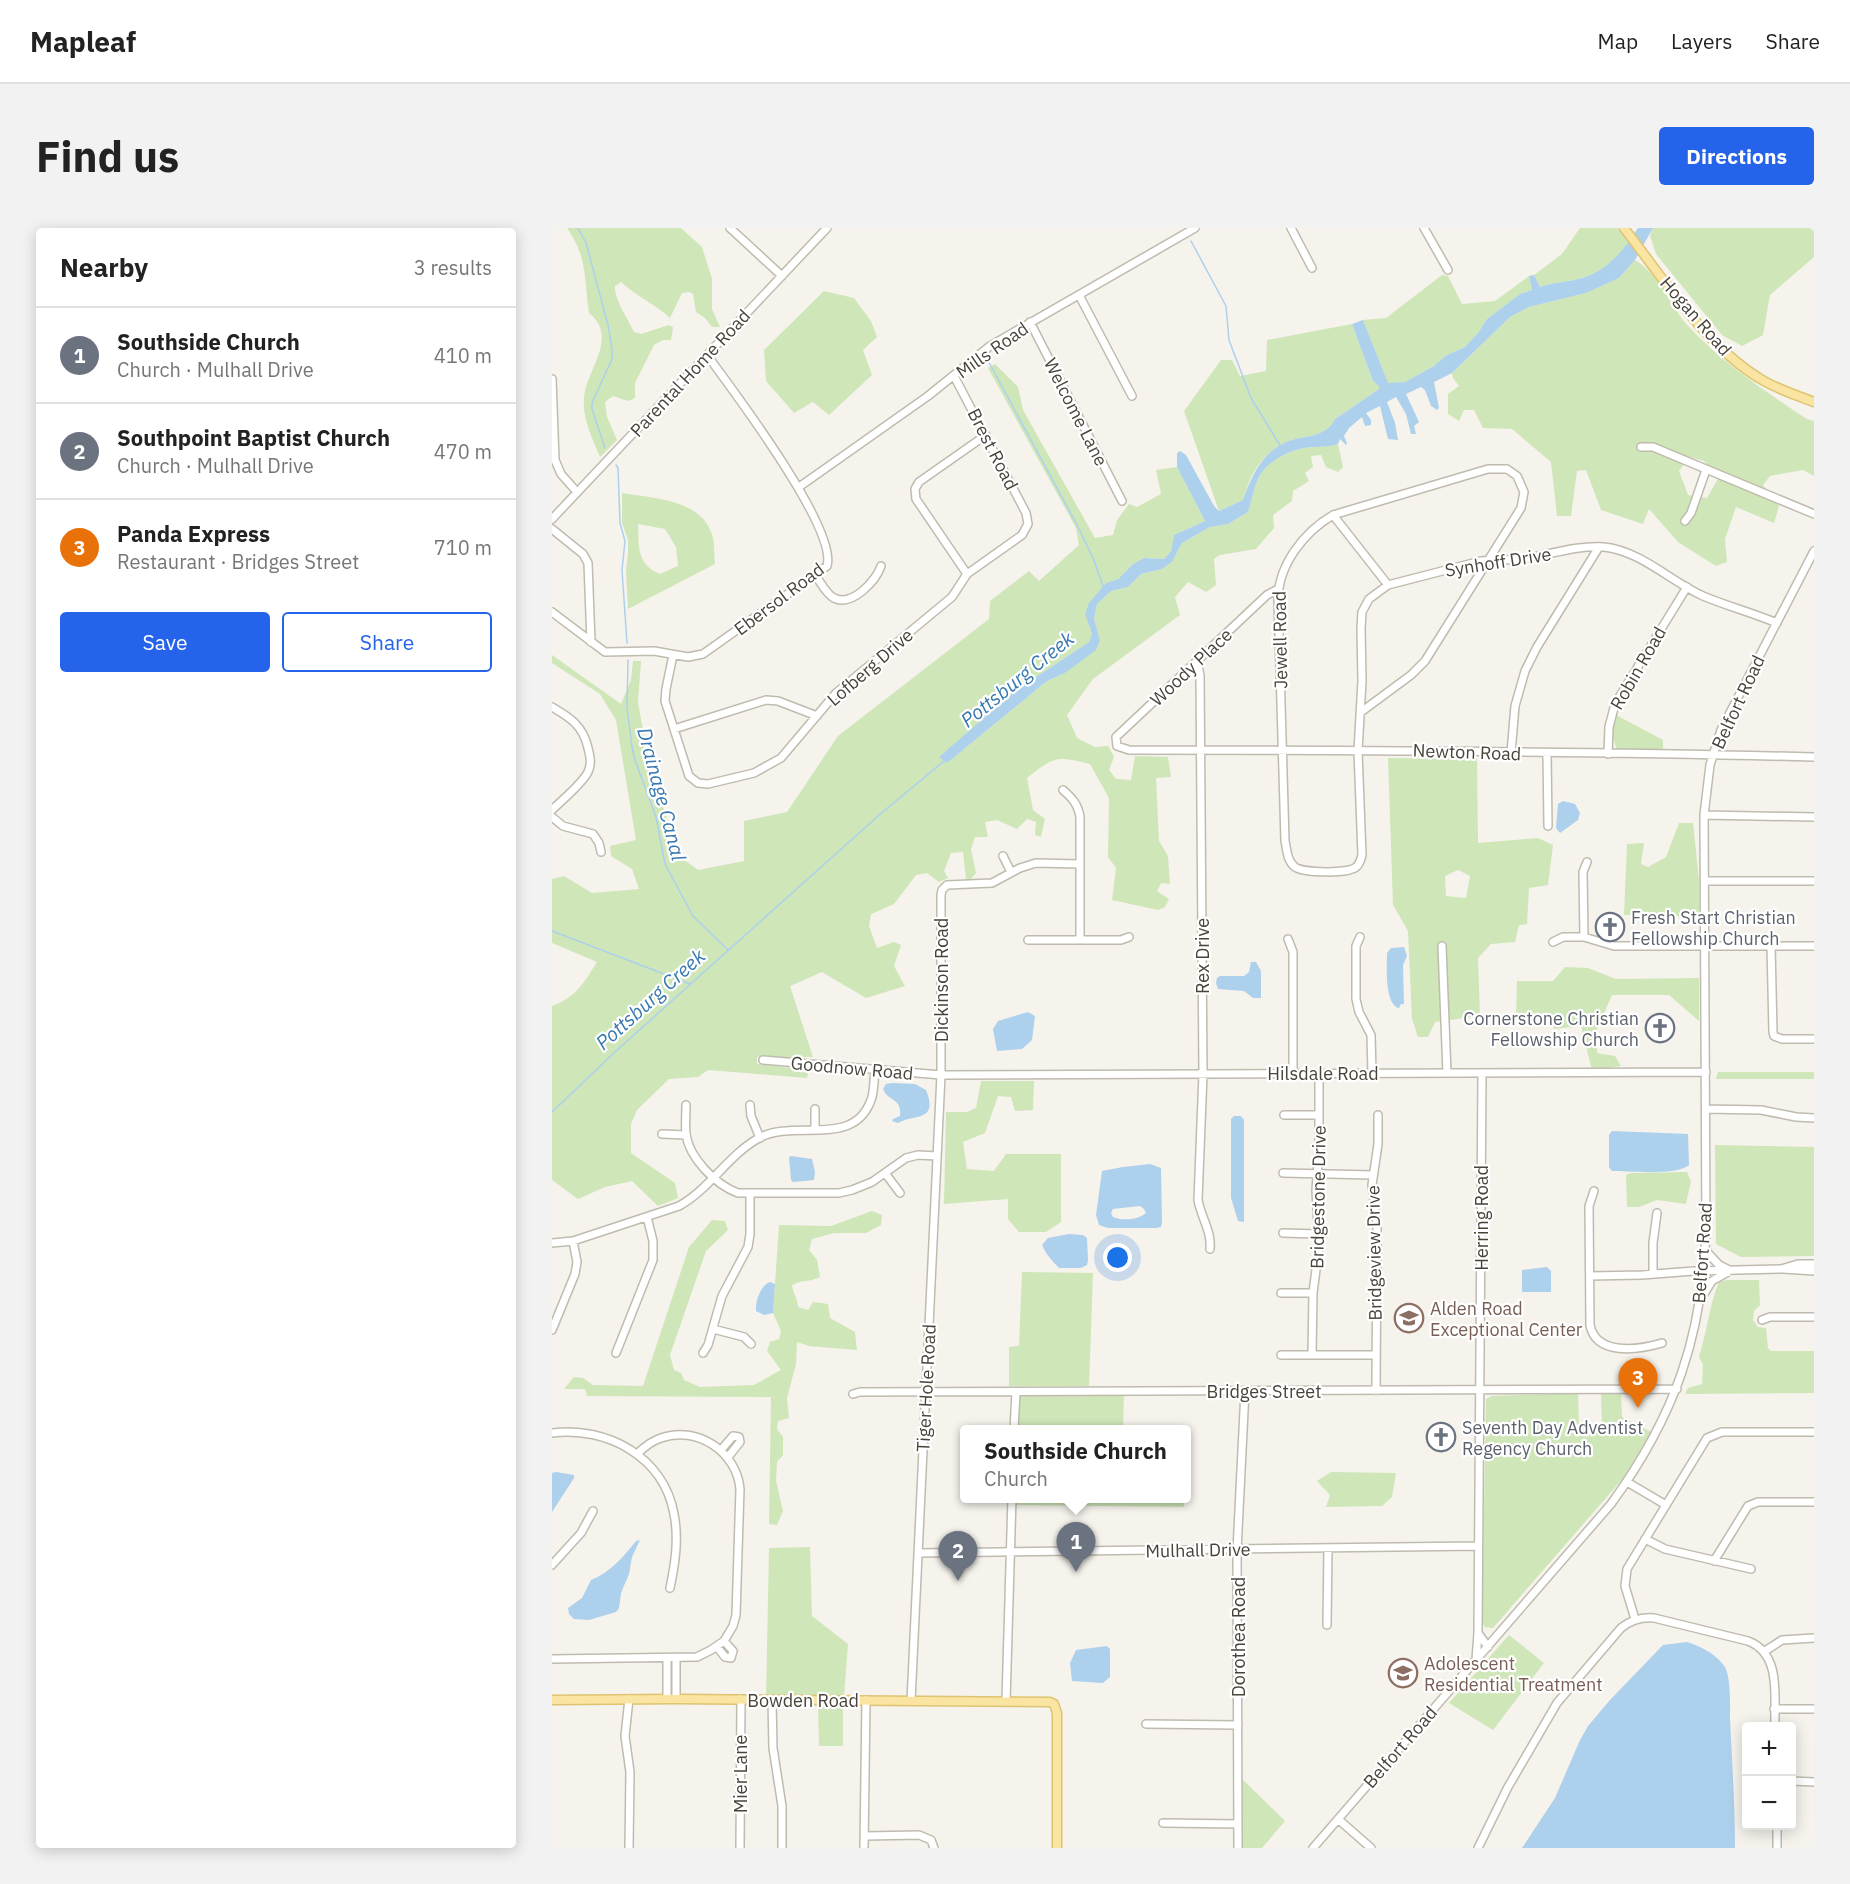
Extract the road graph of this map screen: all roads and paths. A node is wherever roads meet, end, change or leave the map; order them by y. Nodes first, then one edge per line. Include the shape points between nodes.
1 (730, 228) edge
2 (827, 228) edge
3 (1195, 228) edge
4 (1291, 228) edge
5 (1424, 228) edge
6 (1626, 230) edge
7 (1312, 268) dead end
8 (1449, 270) dead end
9 (782, 276) junction
10 (1079, 295) junction
11 (1030, 322) junction
12 (707, 354) junction
13 (954, 376) junction
14 (552, 379) edge
15 (1132, 396) dead end
16 (1814, 402) edge
17 (986, 435) junction
18 (1641, 447) dead end
19 (1706, 470) junction
20 (799, 487) junction
21 (577, 492) junction
22 (1122, 501) dead end
23 (1814, 514) edge
24 (1333, 515) junction
25 (552, 519) edge
26 (1685, 521) dead end
27 (1028, 524) joint
28 (552, 529) edge
29 (1599, 547) junction
30 (1814, 551) edge
31 (1490, 560) junction
32 (881, 566) dead end
33 (967, 574) junction
34 (816, 576) junction
35 (1388, 585) junction
36 (1687, 587) junction
37 (1278, 590) junction
38 (552, 612) edge
39 (1777, 623) junction
40 (591, 642) junction
41 (674, 655) junction
42 (1197, 662) junction
43 (552, 707) edge
44 (1361, 712) junction
45 (817, 716) junction
46 (674, 729) junction
47 (1121, 749) joint
48 (1200, 750) junction
49 (1283, 752) junction
50 (1358, 752) junction
51 (1511, 753) junction
52 (1547, 753) junction
53 (1608, 754) junction
54 (1713, 755) junction
55 (1814, 757) edge
56 (1063, 790) dead end
57 (552, 810) edge
58 (1704, 815) junction
59 (552, 817) edge
60 (1814, 817) edge
61 (1548, 826) dead end
62 (600, 852) dead end
63 (1003, 856) dead end
64 (1587, 862) dead end
65 (1292, 863) joint
66 (1080, 864) junction
67 (1011, 872) junction
68 (1705, 881) junction
69 (1814, 881) edge
70 (1129, 937) dead end
71 (1360, 937) dead end
72 (1584, 937) junction
73 (1288, 939) dead end
74 (1028, 940) dead end
75 (1080, 940) junction
76 (1553, 942) dead end
77 (1705, 945) junction
78 (1442, 946) dead end
79 (1771, 946) junction
80 (1814, 946) edge
81 (1814, 1039) edge
82 (763, 1060) dead end
83 (875, 1070) junction
84 (1706, 1072) junction
85 (1293, 1073) junction
86 (1372, 1073) junction
87 (1447, 1073) junction
88 (1482, 1073) junction
89 (1203, 1074) junction
90 (1319, 1074) junction
91 (941, 1075) junction
92 (686, 1105) dead end
93 (750, 1105) dead end
94 (815, 1109) dead end
95 (1706, 1109) junction
96 (1284, 1115) dead end
97 (1378, 1115) dead end
98 (1319, 1116) junction
99 (1814, 1118) edge
100 (815, 1130) junction
101 (662, 1134) dead end
102 (686, 1135) junction
103 (760, 1138) junction
104 (937, 1156) junction
105 (885, 1173) junction
106 (1283, 1173) dead end
107 (1317, 1175) junction
108 (1373, 1175) junction
109 (714, 1177) junction
110 (1594, 1191) dead end
111 (900, 1193) dead end
112 (750, 1194) junction
113 (1657, 1213) dead end
114 (647, 1216) junction
115 (1282, 1233) dead end
116 (1319, 1234) junction
117 (573, 1241) junction
118 (552, 1243) edge
119 (1210, 1249) dead end
120 (1706, 1251) junction
121 (1814, 1264) edge
122 (1780, 1269) junction
123 (1705, 1271) junction
124 (1731, 1271) junction
125 (1814, 1271) edge
126 (1653, 1274) junction
127 (1590, 1276) junction
128 (1281, 1293) dead end
129 (1313, 1293) junction
130 (1701, 1297) junction
131 (1814, 1317) edge
132 (1762, 1320) dead end
133 (713, 1329) junction
134 (552, 1330) edge
135 (1662, 1343) dead end
136 (751, 1344) dead end
137 (616, 1353) dead end
138 (703, 1353) dead end
139 (1281, 1354) dead end
140 (1312, 1355) junction
141 (1376, 1355) junction
142 (1677, 1389) junction
143 (1480, 1390) junction
144 (1245, 1391) junction
145 (1376, 1391) junction
146 (1016, 1392) junction
147 (926, 1393) junction
148 (853, 1394) dead end
149 (1014, 1425) edge
150 (1813, 1432) edge
151 (552, 1433) edge
152 (721, 1450) junction
153 (637, 1454) junction
154 (728, 1457) junction
155 (1627, 1482) junction
156 (1814, 1502) edge
157 (1012, 1503) edge
158 (1666, 1505) junction
159 (593, 1511) dead end
160 (1645, 1539) junction
161 (1478, 1546) junction
162 (1328, 1548) junction
163 (1237, 1550) junction
164 (1011, 1552) junction
165 (918, 1553) junction
166 (1714, 1561) junction
167 (552, 1565) edge
168 (1751, 1569) dead end
169 (670, 1588) dead end
170 (1635, 1619) junction
171 (1327, 1625) dead end
172 (1478, 1633) junction
173 (1814, 1638) edge
174 (724, 1641) junction
175 (717, 1647) junction
176 (1488, 1647) junction
177 (1765, 1652) junction
178 (667, 1658) junction
179 (676, 1658) junction
180 (552, 1659) edge
181 (1476, 1660) junction
182 (671, 1699) junction
183 (741, 1699) junction
184 (552, 1700) edge
185 (629, 1700) junction
186 (772, 1700) junction
187 (866, 1700) junction
188 (910, 1701) junction
189 (1006, 1701) junction
190 (1774, 1709) junction
191 (1814, 1709) edge
192 (1775, 1722) edge
193 (1146, 1724) dead end
194 (1238, 1725) junction
195 (1796, 1781) edge
196 (1814, 1782) edge
197 (1338, 1819) junction
198 (1163, 1822) dead end
199 (1238, 1824) junction
200 (1777, 1830) edge
201 (865, 1836) junction
202 (629, 1848) edge
203 (740, 1848) edge
204 (782, 1848) edge
205 (864, 1848) edge
206 (934, 1848) edge
207 (1057, 1848) edge
208 (1238, 1848) edge
209 (1313, 1848) edge
210 (1371, 1848) edge
211 (1478, 1848) edge
212 (1778, 1848) edge

1 - 9 street
2 - 9 street, Parental Home Road
3 - 10 street, Mills Road
4 - 7 street
5 - 8 street
6 - 16 main road, Hogan Road via 1704,330 1731,357 1760,379
9 - 12 street, Parental Home Road
10 - 11 street, Mills Road
10 - 15 street
11 - 13 street, Mills Road via 990,346
11 - 22 street, Welcome Lane
12 - 20 street, Ebersol Road
12 - 21 street, Parental Home Road
13 - 17 street, Brest Road
13 - 20 street, Mills Road
14 - 21 street via 555,460
17 - 27 street, Brest Road
17 - 33 street via 919,482 915,489 916,500
18 - 19 street via 1653,447
19 - 23 street
19 - 26 street
20 - 34 street, Ebersol Road via 828,553 827,566
21 - 25 street, Parental Home Road
24 - 31 street, Jewell Road via 1501,468 1513,472 1523,486 1523,502
24 - 35 street
24 - 37 street, Jewell Road via 1301,542
27 - 33 street, Lofberg Drive via 1022,535
28 - 40 street via 588,562
29 - 31 street, Synhoff Drive
29 - 36 street, Synhoff Drive via 1628,554
29 - 51 street via 1525,671 1515,706
30 - 39 street, Belfort Road
31 - 35 street, Synhoff Drive
31 - 44 street via 1425,661
32 - 34 street via 875,579 846,600 830,595
33 - 45 street, Lofberg Drive via 952,597 836,693
34 - 41 street, Ebersol Road via 703,654
35 - 44 street, Synhoff Drive via 1370,599 1362,612
36 - 39 street, Synhoff Drive
36 - 53 street, Robin Road via 1615,705
37 - 42 street, Woody Place via 1267,595
37 - 49 street, Jewell Road
38 - 40 street, Ebersol Road
39 - 54 street, Belfort Road via 1730,712
40 - 41 street, Ebersol Road via 605,652 654,651
41 - 46 street via 665,695
42 - 47 street, Woody Place via 1116,737 1115,743
42 - 48 street, Rex Drive
43 - 57 street via 582,729 590,763 587,774
44 - 50 street, Synhoff Drive
45 - 46 street via 766,700
45 - 46 street, Lofberg Drive via 786,754 768,767 708,784 689,776
47 - 48 street, Newton Road
48 - 49 street, Newton Road
48 - 89 street, Rex Drive
49 - 50 street, Newton Road
49 - 65 street, Jewell Road via 1286,841
50 - 51 street, Newton Road
50 - 65 street, Synhoff Drive via 1360,862 1347,871 1308,871
51 - 52 street, Newton Road
52 - 53 street, Newton Road
52 - 61 street
53 - 54 street, Newton Road
54 - 55 street, Newton Road
54 - 58 street, Belfort Road
56 - 66 street via 1079,810
58 - 60 street
58 - 68 street, Belfort Road
59 - 62 street via 563,826 593,834
63 - 67 street
64 - 72 street via 1583,872
66 - 67 street via 1036,863
66 - 75 street
67 - 91 street, Dickinson Road via 992,883 950,884 944,886 941,894
68 - 69 street
68 - 77 street, Belfort Road
70 - 75 street
71 - 86 street via 1356,946 1356,999 1371,1035
72 - 76 street via 1563,937
72 - 77 street via 1614,946
73 - 85 street via 1293,952
74 - 75 street
77 - 79 street
77 - 84 street, Belfort Road
78 - 87 street
79 - 80 street
79 - 81 street via 1774,1036
82 - 83 street, Goodnow Road
83 - 91 street, Goodnow Road
83 - 100 street via 871,1100 858,1119 838,1129
84 - 88 street, Hilsdale Road
84 - 95 street, Belfort Road
85 - 89 street, Hilsdale Road
85 - 90 street, Hilsdale Road
86 - 87 street, Hilsdale Road
86 - 90 street, Hilsdale Road
87 - 88 street, Hilsdale Road
88 - 143 street, Herring Road
89 - 91 street, Hilsdale Road
89 - 119 street, Rex Drive via 1198,1200
90 - 98 street, Bridgestone Drive
91 - 104 street, Tiger Hole Road
92 - 102 street
93 - 103 street
94 - 100 street
95 - 99 street via 1761,1110
95 - 120 street, Belfort Road
96 - 98 street
97 - 108 street, Bridgeview Drive
98 - 107 street, Bridgestone Drive
100 - 103 street via 785,1130
101 - 102 street
102 - 109 street via 697,1159
103 - 109 street
104 - 105 street via 912,1156
104 - 147 street, Tiger Hole Road
105 - 111 street
105 - 112 street via 863,1186 840,1192
106 - 107 street
107 - 108 street
107 - 116 street, Bridgestone Drive
108 - 141 street, Bridgeview Drive via 1377,1225
109 - 112 street via 730,1191
109 - 114 street via 686,1202
110 - 127 street via 1589,1206
112 - 133 street via 748,1247 723,1296
113 - 126 street
114 - 117 street
114 - 137 street via 654,1247 651,1268
115 - 116 street
116 - 129 street, Bridgestone Drive
117 - 118 street
117 - 134 street via 575,1274
120 - 123 street, Belfort Road
120 - 124 street
121 - 122 street
122 - 124 street
122 - 125 street
123 - 124 street
123 - 126 street
123 - 130 street, Belfort Road
124 - 130 street via 1712,1281
126 - 127 street
127 - 135 street via 1590,1325 1595,1342 1611,1347
128 - 129 street
129 - 140 street, Bridgestone Drive
130 - 142 street, Belfort Road
131 - 132 street
133 - 136 street via 744,1338
133 - 138 street
139 - 140 street
140 - 141 street
141 - 145 street, Bridgeview Drive
142 - 143 street, Bridges Street
142 - 155 street, Belfort Road
143 - 145 street, Bridges Street
143 - 161 street, Herring Road
144 - 145 street, Bridges Street
144 - 146 street, Bridges Street
144 - 163 street, Dorothea Road
146 - 147 street, Bridges Street
146 - 149 street
147 - 148 street, Bridges Street
147 - 165 street, Tiger Hole Road
150 - 158 street via 1711,1435
151 - 153 street via 592,1433 612,1439
152 - 153 street via 699,1438 676,1435 654,1441
152 - 154 street
152 - 154 street via 733,1436 739,1437 740,1442
153 - 169 street via 661,1479 673,1507 676,1545
154 - 174 street via 737,1471 740,1489 738,1606
155 - 158 street
155 - 176 street, Belfort Road
156 - 166 street via 1758,1502 1748,1506
157 - 164 street
158 - 160 street
159 - 167 street via 581,1533
160 - 166 street via 1665,1549
160 - 170 street via 1624,1579
161 - 162 street, Mulhall Drive
161 - 172 street, Herring Road
162 - 163 street, Mulhall Drive
162 - 171 street
163 - 164 street, Mulhall Drive
163 - 194 street, Dorothea Road
164 - 165 street, Mulhall Drive
164 - 189 street
165 - 188 street, Tiger Hole Road
166 - 168 street
170 - 177 street via 1654,1618 1748,1641
170 - 211 street via 1621,1628 1557,1703 1508,1786
172 - 176 street
172 - 181 street, Herring Road
173 - 177 street via 1782,1640
174 - 175 street
174 - 175 street via 733,1651 731,1658
175 - 179 street via 697,1657
176 - 181 street, Belfort Road
177 - 190 street via 1773,1670
178 - 179 street
178 - 180 street
178 - 182 street
179 - 182 street
181 - 197 street, Belfort Road
182 - 183 main road, Bowden Road
182 - 185 main road, Bowden Road
183 - 186 main road, Bowden Road
183 - 203 street, Mier Lane
184 - 185 main road, Bowden Road
185 - 202 street via 625,1736 630,1772
186 - 187 main road, Bowden Road
186 - 204 street
187 - 188 main road, Bowden Road
187 - 201 street
188 - 189 main road, Bowden Road
189 - 207 main road, Bowden Road via 1054,1704
190 - 191 street
190 - 192 street
193 - 194 street
194 - 199 street, Dorothea Road
195 - 196 street
197 - 209 street, Belfort Road
197 - 210 street
198 - 199 street
199 - 208 street, Dorothea Road
200 - 212 street
201 - 205 street
201 - 206 street via 919,1835 930,1840

